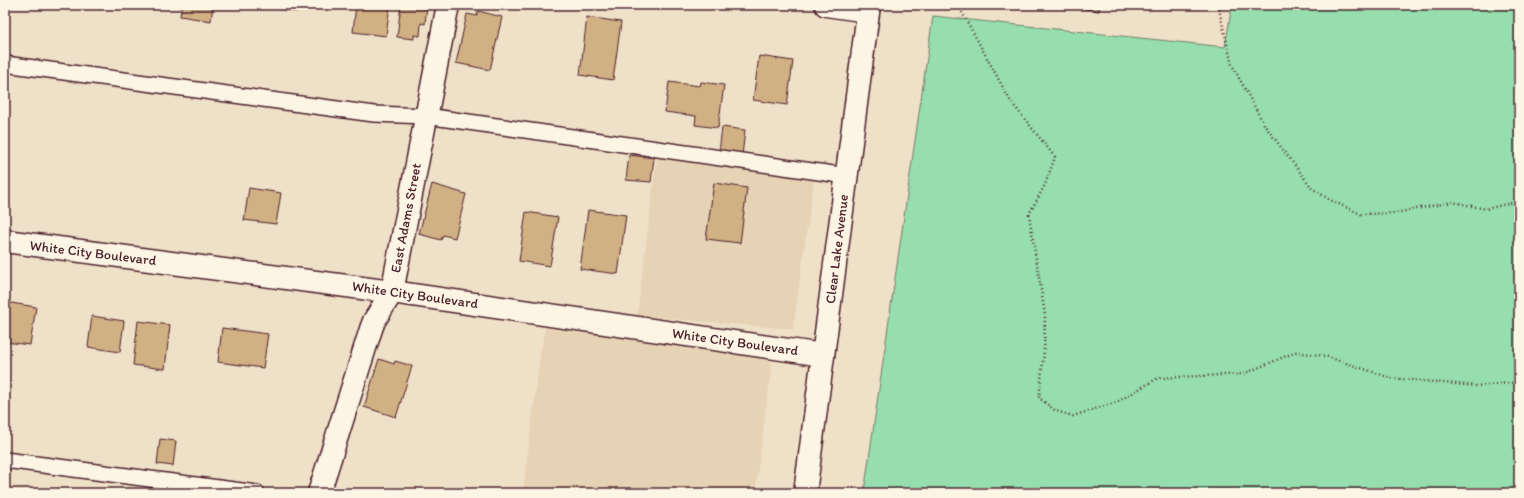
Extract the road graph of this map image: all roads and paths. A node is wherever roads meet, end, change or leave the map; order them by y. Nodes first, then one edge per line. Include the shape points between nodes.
1 (448, 5) edge
2 (826, 5) edge
3 (958, 5) edge
4 (1218, 5) edge
5 (869, 8) edge
6 (5, 64) edge
7 (426, 116) junction
8 (847, 176) junction
9 (1519, 201) edge
10 (5, 241) edge
11 (392, 292) junction
12 (823, 355) junction
13 (1519, 382) edge
14 (5, 460) edge
15 (257, 493) edge
16 (319, 493) edge
17 (805, 493) edge

1 - 7 street, East Adams Street
2 - 5 street
3 - 13 path via 1011,102 1055,157 1045,186 1029,214 1046,315 1039,398 1056,411 1073,416 1117,402 1158,378 1243,374 1296,352 1325,356 1391,378 1477,386
4 - 9 path via 1232,65 1265,126 1312,188 1330,200 1361,214 1395,213 1453,202 1486,209
5 - 8 street, Clear Lake Avenue
6 - 7 lane via 374,114
7 - 8 lane
7 - 11 street, East Adams Street
8 - 12 street, Clear Lake Avenue
10 - 11 street, White City Boulevard
11 - 12 street, White City Boulevard
11 - 16 street, East Adams Street via 371,329
12 - 17 street, Clear Lake Avenue
14 - 15 lane

